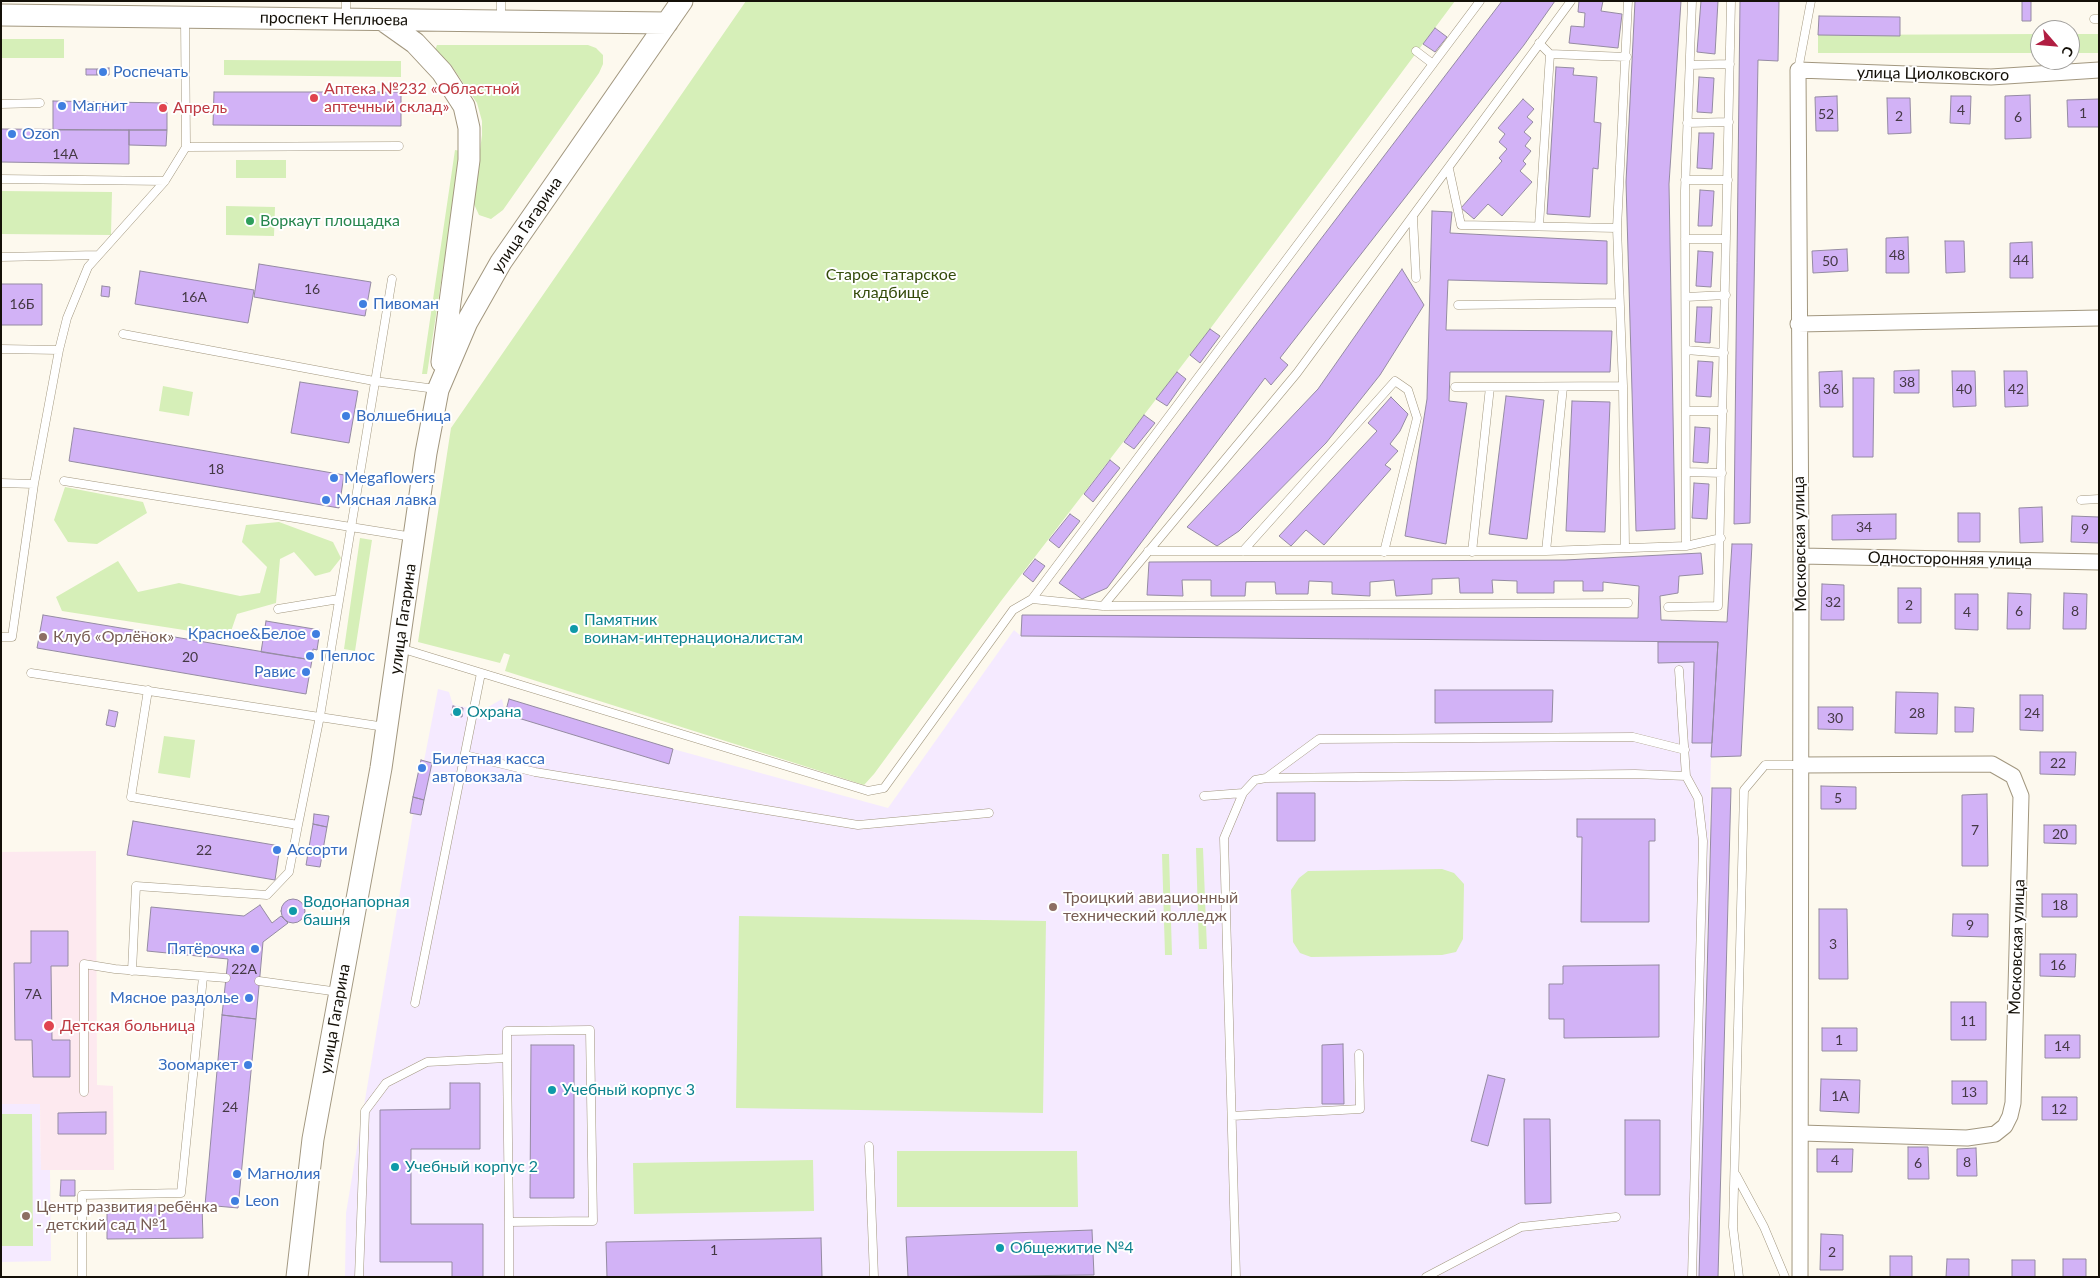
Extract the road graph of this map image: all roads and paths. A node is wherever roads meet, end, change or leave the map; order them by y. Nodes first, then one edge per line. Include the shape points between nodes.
1 (682, 1) edge
2 (1480, 1) edge
3 (1571, 1) edge
4 (1628, 1) edge
5 (1692, 1) edge
6 (1731, 1) edge
7 (1811, 1) edge
8 (15, 10) edge
9 (346, 10) edge
10 (501, 12) edge
11 (185, 16) junction
12 (384, 21) junction
13 (667, 23) junction
14 (1539, 43) junction
15 (1416, 51) dead end
16 (1550, 54) junction
17 (1627, 57) junction
18 (1433, 64) junction
19 (1730, 64) junction
20 (1690, 65) junction
21 (1798, 70) junction
22 (2099, 70) edge
23 (40, 103) dead end
24 (1, 104) edge
25 (1729, 122) junction
26 (1687, 123) junction
27 (399, 146) dead end
28 (186, 147) junction
29 (1449, 168) junction
30 (1, 179) edge
31 (1685, 180) junction
32 (1728, 180) junction
33 (165, 181) junction
34 (1414, 217) junction
35 (1538, 226) junction
36 (1616, 228) junction
37 (1685, 239) junction
38 (1726, 239) junction
39 (98, 256) junction
40 (1, 257) edge
41 (1416, 278) dead end
42 (392, 279) dead end
43 (1726, 295) junction
44 (1686, 297) junction
45 (1619, 304) junction
46 (1458, 305) dead end
47 (2099, 318) edge
48 (1798, 324) junction
49 (123, 334) dead end
50 (1, 350) edge
51 (59, 350) junction
52 (1686, 350) junction
53 (1724, 353) junction
54 (374, 381) junction
55 (1623, 386) junction
56 (1455, 387) dead end
57 (1490, 387) junction
58 (1563, 387) junction
59 (438, 390) junction
60 (1686, 411) junction
61 (1723, 411) junction
62 (1687, 472) junction
63 (1722, 473) junction
64 (64, 481) dead end
65 (1, 483) edge
66 (34, 484) junction
67 (2099, 499) edge
68 (2081, 500) dead end
69 (350, 527) junction
70 (415, 538) junction
71 (1721, 538) junction
72 (1686, 546) junction
73 (1625, 548) junction
74 (1148, 551) junction
75 (1243, 551) junction
76 (1546, 551) junction
77 (1384, 552) junction
78 (1472, 552) junction
79 (1801, 556) junction
80 (2099, 562) edge
81 (339, 599) junction
82 (1032, 599) junction
83 (1628, 603) dead end
84 (1103, 606) junction
85 (1668, 607) dead end
86 (278, 609) dead end
87 (1, 637) edge
88 (400, 648) junction
89 (1679, 670) dead end
90 (31, 673) dead end
91 (481, 673) junction
92 (148, 690) junction
93 (320, 716) junction
94 (387, 728) junction
95 (1685, 750) junction
96 (465, 755) junction
97 (1802, 765) junction
98 (1686, 776) junction
99 (1266, 778) junction
100 (1243, 793) junction
101 (1204, 796) dead end
102 (989, 813) dead end
103 (298, 825) junction
104 (132, 971) junction
105 (203, 977) junction
106 (226, 978) dead end
107 (259, 981) dead end
108 (340, 992) junction
109 (415, 1003) dead end
110 (1359, 1054) dead end
111 (507, 1058) junction
112 (84, 1092) dead end
113 (1232, 1116) junction
114 (1801, 1133) junction
115 (869, 1146) dead end
116 (1735, 1173) junction
117 (1616, 1217) dead end
118 (509, 1222) junction
119 (82, 1277) edge
120 (297, 1277) edge
121 (359, 1277) edge
122 (509, 1277) edge
123 (874, 1277) edge
124 (1236, 1277) edge
125 (1426, 1277) edge
126 (1692, 1277) edge
127 (1740, 1277) edge
128 (1785, 1277) edge
129 (1800, 1277) edge

1 - 13 main road, улица Гагарина
2 - 18 lane
3 - 14 lane
4 - 17 lane
5 - 20 lane
6 - 19 lane
7 - 21 lane
8 - 11 main road, проспект Неплюева
9 - 11 main road, проспект Неплюева
9 - 12 main road, проспект Неплюева
10 - 12 main road, проспект Неплюева
10 - 13 main road, проспект Неплюева
11 - 28 lane
12 - 59 main road via 414,43 442,72 464,106 469,128 469,160
13 - 59 main road, улица Гагарина via 501,262 467,322
14 - 16 lane
14 - 29 lane
15 - 18 lane
16 - 17 lane
16 - 35 lane
17 - 36 lane
18 - 82 lane
19 - 20 lane
19 - 25 lane
20 - 26 lane
21 - 22 street, улица Циолковского via 1991,77
21 - 48 street, Московская улица
23 - 24 lane
25 - 26 lane
25 - 32 lane
26 - 31 lane
27 - 28 lane
28 - 33 lane
29 - 34 lane
29 - 35 lane via 1461,225
30 - 33 lane
31 - 32 lane
31 - 37 lane
32 - 38 lane
33 - 39 lane
34 - 41 lane
34 - 74 lane via 1297,373
35 - 36 lane
36 - 45 lane
37 - 38 lane
37 - 44 lane
38 - 43 lane
39 - 40 lane
39 - 51 lane via 88,267 67,318
42 - 54 lane
43 - 44 lane
43 - 53 lane
44 - 52 lane
45 - 46 lane
45 - 55 lane
47 - 48 street
48 - 79 street, Московская улица
49 - 54 lane
50 - 51 lane
51 - 66 lane
52 - 53 lane
52 - 60 lane
53 - 61 lane
54 - 59 lane
54 - 69 lane
55 - 58 lane
55 - 73 lane
56 - 57 lane
57 - 58 lane
57 - 78 lane
58 - 76 lane
59 - 70 main road, улица Гагарина
60 - 61 lane
60 - 62 lane
61 - 63 lane
62 - 63 lane
62 - 72 lane
63 - 71 lane
64 - 69 lane
65 - 66 lane
66 - 87 lane via 12,637
67 - 68 lane
69 - 70 lane
69 - 81 lane
70 - 88 main road, улица Гагарина
71 - 72 lane
71 - 85 lane via 1718,606
72 - 73 lane
73 - 76 lane
74 - 75 lane
74 - 84 lane
75 - 77 lane
75 - 77 lane via 1395,381 1408,390 1418,418
76 - 78 lane
77 - 78 lane
79 - 80 street, Односторонняя улица
79 - 97 street, Московская улица
81 - 86 lane
81 - 93 lane
82 - 84 lane
82 - 91 lane via 1013,610 884,788 868,791
83 - 84 lane
88 - 91 lane
88 - 94 main road, улица Гагарина
89 - 95 lane
90 - 92 lane
91 - 96 lane
92 - 93 lane
92 - 103 lane via 131,797
93 - 94 lane
93 - 103 lane
94 - 108 main road, улица Гагарина
95 - 98 lane
95 - 99 lane via 1633,737 1319,739
96 - 102 lane via 545,774 858,825
96 - 109 lane
97 - 114 street, Московская улица
97 - 114 street, Московская улица via 1992,764 2013,776 2021,796 2013,1103 2005,1126 1995,1134 1967,1138
97 - 116 lane via 1764,765 1744,790
98 - 99 lane
98 - 126 lane via 1698,798 1704,841
99 - 100 lane via 1255,780
100 - 101 lane
100 - 113 lane via 1224,838
103 - 104 lane via 289,872 267,895 136,886
104 - 105 lane
104 - 112 lane via 84,964
105 - 106 lane
105 - 119 lane via 181,1193 82,1195
107 - 108 lane
108 - 120 main road, улица Гагарина via 313,1138
110 - 113 lane via 1360,1109
111 - 118 lane
111 - 118 lane via 507,1031 590,1030 593,1221
111 - 121 lane via 427,1062 386,1083 365,1110
113 - 124 lane
114 - 129 street, Московская улица
115 - 123 lane
116 - 127 lane via 1733,1227
116 - 128 lane via 1764,1227
117 - 125 lane via 1521,1227
118 - 122 lane

